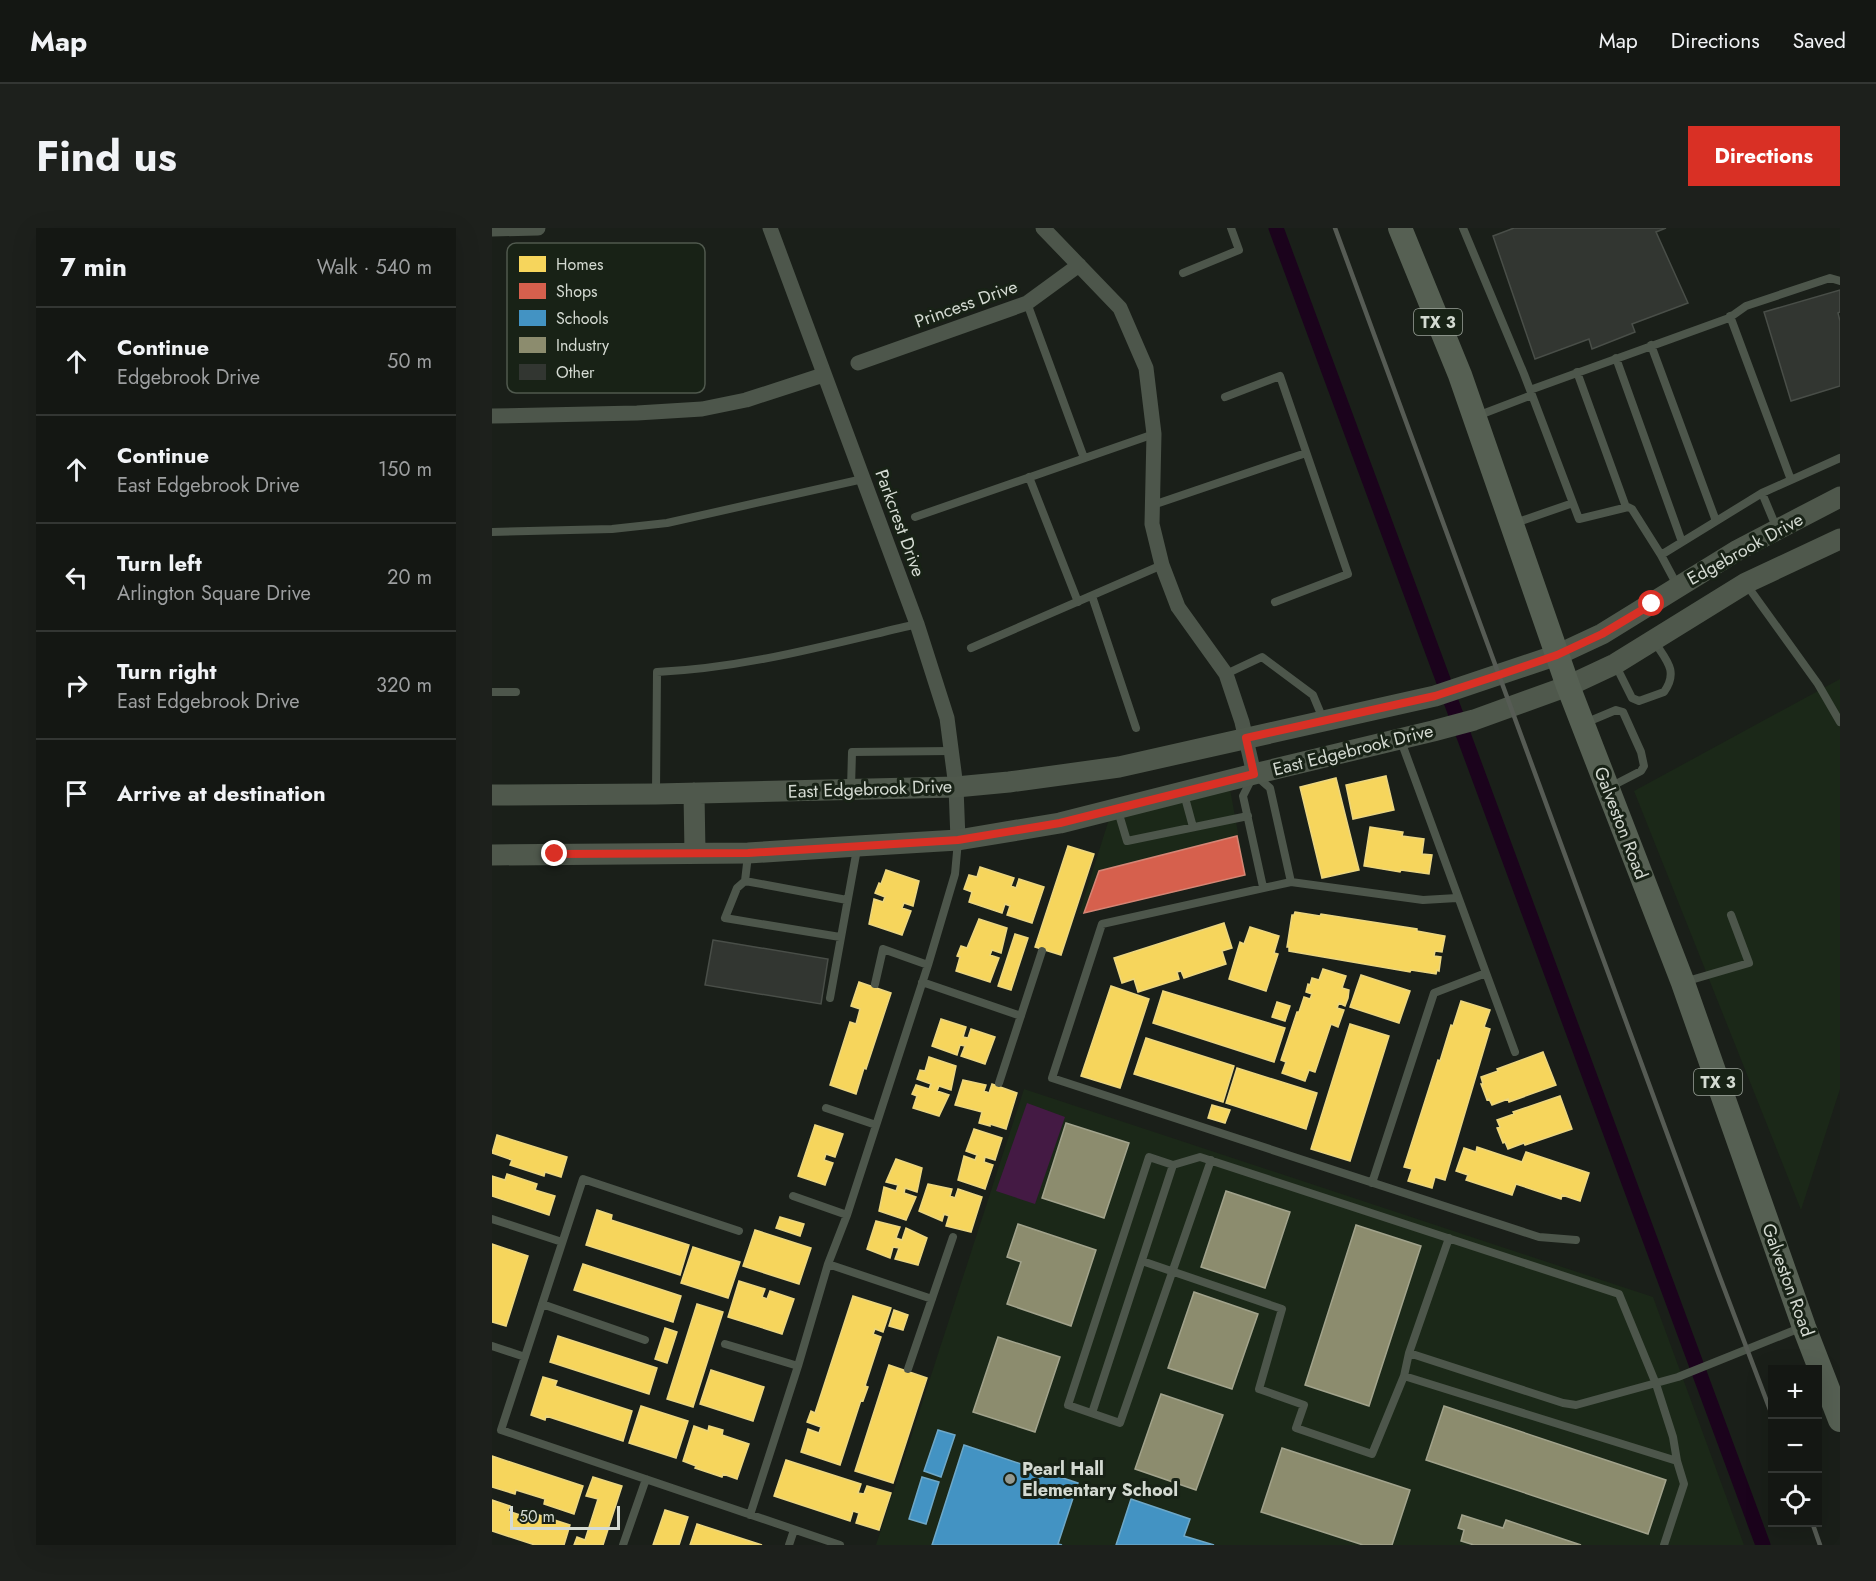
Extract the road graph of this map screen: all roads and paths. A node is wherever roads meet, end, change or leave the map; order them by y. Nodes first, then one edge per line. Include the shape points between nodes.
1 (538, 228) edge
2 (770, 228) edge
3 (1231, 228) edge
4 (1463, 228) edge
5 (492, 229) edge
6 (1045, 229) edge
7 (1404, 231) edge
8 (1079, 265) junction
9 (1183, 273) dead end
10 (1840, 281) edge
11 (1028, 303) junction
12 (1730, 316) junction
13 (1651, 345) junction
14 (1616, 358) junction
15 (858, 363) dead end
16 (1577, 372) junction
17 (823, 375) junction
18 (1531, 393) junction
19 (1225, 396) dead end
20 (492, 416) edge
21 (1475, 417) junction
22 (1154, 434) junction
23 (1306, 453) junction
24 (1840, 458) edge
25 (1084, 459) junction
26 (1029, 477) junction
27 (863, 479) junction
28 (1791, 480) junction
29 (1761, 493) junction
30 (1840, 497) edge
31 (1573, 503) junction
32 (1151, 505) junction
33 (1626, 507) junction
34 (915, 517) dead end
35 (1716, 521) junction
36 (1512, 524) junction
37 (1778, 530) junction
38 (492, 532) edge
39 (1840, 539) edge
40 (1682, 542) junction
41 (1661, 555) junction
42 (1792, 562) junction
43 (1162, 565) junction
44 (1746, 583) junction
45 (1678, 588) junction
46 (1092, 596) junction
47 (1078, 602) junction
48 (1275, 602) dead end
49 (917, 624) junction
50 (1654, 640) junction
51 (971, 648) dead end
52 (1557, 655) junction
53 (1615, 664) junction
54 (1226, 674) junction
55 (1568, 686) junction
56 (492, 692) edge
57 (516, 692) dead end
58 (1632, 698) junction
59 (1623, 712) junction
60 (1324, 721) junction
61 (1840, 722) edge
62 (1583, 724) junction
63 (1136, 728) dead end
64 (1246, 738) junction
65 (1400, 740) junction
66 (951, 751) junction
67 (1254, 774) junction
68 (956, 787) junction
69 (1608, 788) junction
70 (851, 789) junction
71 (1184, 792) junction
72 (694, 793) junction
73 (656, 794) junction
74 (492, 795) edge
75 (1118, 809) junction
76 (1248, 816) junction
77 (1193, 827) junction
78 (958, 840) junction
79 (858, 846) junction
80 (695, 853) junction
81 (748, 853) junction
82 (492, 855) edge
83 (745, 880) junction
84 (1291, 882) junction
85 (1263, 887) junction
86 (1457, 898) junction
87 (848, 900) junction
88 (1731, 915) dead end
89 (840, 937) junction
90 (1042, 951) dead end
91 (928, 965) junction
92 (1486, 973) junction
93 (922, 982) junction
94 (1683, 982) junction
95 (875, 984) dead end
96 (830, 998) dead end
97 (1021, 1016) junction
98 (1515, 1053) dead end
99 (999, 1083) dead end
100 (826, 1108) dead end
101 (876, 1125) junction
102 (1211, 1160) junction
103 (1173, 1166) junction
104 (1372, 1183) junction
105 (793, 1197) dead end
106 (847, 1215) junction
107 (492, 1219) edge
108 (739, 1231) dead end
109 (953, 1237) dead end
110 (1449, 1238) junction
111 (1576, 1240) dead end
112 (562, 1242) junction
113 (1142, 1261) junction
114 (828, 1264) junction
115 (1173, 1272) junction
116 (932, 1299) junction
117 (542, 1304) junction
118 (1804, 1327) junction
119 (645, 1340) dead end
120 (725, 1344) dead end
121 (492, 1346) edge
122 (1409, 1353) junction
123 (525, 1357) junction
124 (798, 1366) junction
125 (908, 1369) dead end
126 (1404, 1376) junction
127 (1656, 1384) junction
128 (1092, 1413) junction
129 (1840, 1420) edge
130 (1677, 1461) junction
131 (646, 1479) junction
132 (750, 1515) junction
133 (794, 1530) junction
134 (623, 1545) edge
135 (789, 1545) edge
136 (840, 1545) edge
137 (1664, 1545) edge

1 - 5 street
2 - 17 street, Parkcrest Drive
3 - 9 lane via 1239,250
4 - 18 lane
6 - 8 street
7 - 21 main road, Galveston Road / TX 3
8 - 11 street, Princess Drive
8 - 22 street via 1120,308 1146,368
10 - 12 lane via 1830,278 1746,306
11 - 15 street, Princess Drive
11 - 25 lane
12 - 13 lane
12 - 28 lane
13 - 14 lane
13 - 35 lane
14 - 16 lane
14 - 40 lane
16 - 18 lane
16 - 33 lane
17 - 20 street via 746,400 702,409
17 - 27 street, Parkcrest Drive
18 - 21 lane
18 - 31 lane
19 - 23 lane via 1280,376
21 - 36 main road, Galveston Road / TX 3
22 - 25 lane
22 - 32 street
23 - 32 lane
23 - 48 lane via 1348,574
24 - 28 lane
25 - 26 lane
26 - 34 lane
26 - 47 lane
27 - 38 lane via 667,523 612,530
27 - 49 street, Parkcrest Drive
28 - 29 lane
29 - 35 lane
29 - 37 lane
30 - 37 main road, Edgebrook Drive
31 - 33 lane via 1579,519
31 - 36 lane
32 - 43 street
33 - 41 lane via 1632,509
35 - 40 lane
36 - 52 main road, Galveston Road / TX 3
37 - 42 main road
37 - 45 main road, Edgebrook Drive
39 - 42 main road, Edgebrook Drive
40 - 41 lane
41 - 45 lane
42 - 44 main road, Edgebrook Drive
43 - 46 lane
43 - 54 street via 1178,607
44 - 50 main road, Edgebrook Drive
44 - 61 lane via 1818,684
45 - 52 main road, Edgebrook Drive via 1602,634
46 - 47 lane
46 - 63 lane
47 - 51 lane
49 - 66 street, Parkcrest Drive via 947,718
49 - 73 lane via 759,661 657,672
50 - 53 main road, Edgebrook Drive
50 - 58 lane via 1672,670 1671,680 1664,692 1639,701
52 - 55 main road, Galveston Road / TX 3
52 - 60 main road, East Edgebrook Drive via 1435,696
53 - 55 main road, Edgebrook Drive
53 - 58 lane
54 - 60 lane via 1262,657 1313,695
54 - 64 street
55 - 62 main road, Galveston Road / TX 3
55 - 65 main road, East Edgebrook Drive via 1474,720
56 - 57 lane
58 - 59 lane
59 - 62 lane via 1616,710
59 - 69 lane via 1644,766
60 - 64 main road, East Edgebrook Drive
62 - 69 main road, Galveston Road / TX 3
64 - 67 street
64 - 68 main road, East Edgebrook Drive via 1119,767
65 - 67 main road, East Edgebrook Drive
65 - 86 lane
66 - 68 street, Parkcrest Drive
66 - 70 lane via 852,752
67 - 71 main road, East Edgebrook Drive
67 - 76 lane via 1243,796
67 - 84 lane via 1270,788
68 - 70 main road, East Edgebrook Drive
68 - 78 street, Parkcrest Drive
69 - 94 main road, Galveston Road / TX 3
70 - 72 main road, East Edgebrook Drive
71 - 75 main road, East Edgebrook Drive
71 - 77 lane
72 - 73 main road, East Edgebrook Drive
72 - 80 main road
73 - 74 main road, East Edgebrook Drive
75 - 77 lane via 1127,841
75 - 78 main road, East Edgebrook Drive
76 - 77 lane
76 - 85 lane
78 - 79 main road, East Edgebrook Drive
78 - 91 lane via 955,874
79 - 81 main road, East Edgebrook Drive
79 - 87 lane
80 - 81 main road, East Edgebrook Drive
80 - 82 main road, East Edgebrook Drive
81 - 83 lane
83 - 87 lane
83 - 89 lane via 737,888 725,918
84 - 85 lane
84 - 86 lane via 1423,900
85 - 104 lane via 1102,924 1052,1078
86 - 92 lane
87 - 89 lane
88 - 94 lane via 1749,963
89 - 96 lane
90 - 97 lane
91 - 93 lane
91 - 95 lane via 883,949
92 - 98 lane
92 - 104 lane via 1434,993
93 - 97 lane
93 - 101 lane
94 - 118 main road, Galveston Road / TX 3
97 - 99 lane
100 - 101 lane
101 - 106 lane
102 - 103 lane via 1200,1157
102 - 110 lane
102 - 115 lane
103 - 113 lane
103 - 128 lane via 1149,1157 1068,1405
104 - 111 lane via 1539,1238
105 - 106 lane
106 - 114 lane
107 - 112 lane
108 - 112 lane via 583,1179
109 - 116 lane
110 - 122 lane
110 - 127 lane via 1619,1294
112 - 117 lane
113 - 115 lane
113 - 128 lane
114 - 116 lane
114 - 124 lane
115 - 126 lane via 1282,1309 1259,1389 1304,1405 1296,1428 1372,1454
115 - 128 lane via 1120,1423
116 - 125 lane
117 - 119 lane
117 - 123 lane
118 - 127 lane
118 - 129 main road, Galveston Road / TX 3
120 - 124 lane
121 - 123 lane
122 - 126 lane
122 - 127 lane via 1576,1405
123 - 131 lane via 501,1430
124 - 132 lane
126 - 130 lane
127 - 130 lane
130 - 137 lane via 1684,1484
131 - 132 lane
131 - 134 lane
132 - 133 lane
133 - 135 lane
133 - 136 lane

